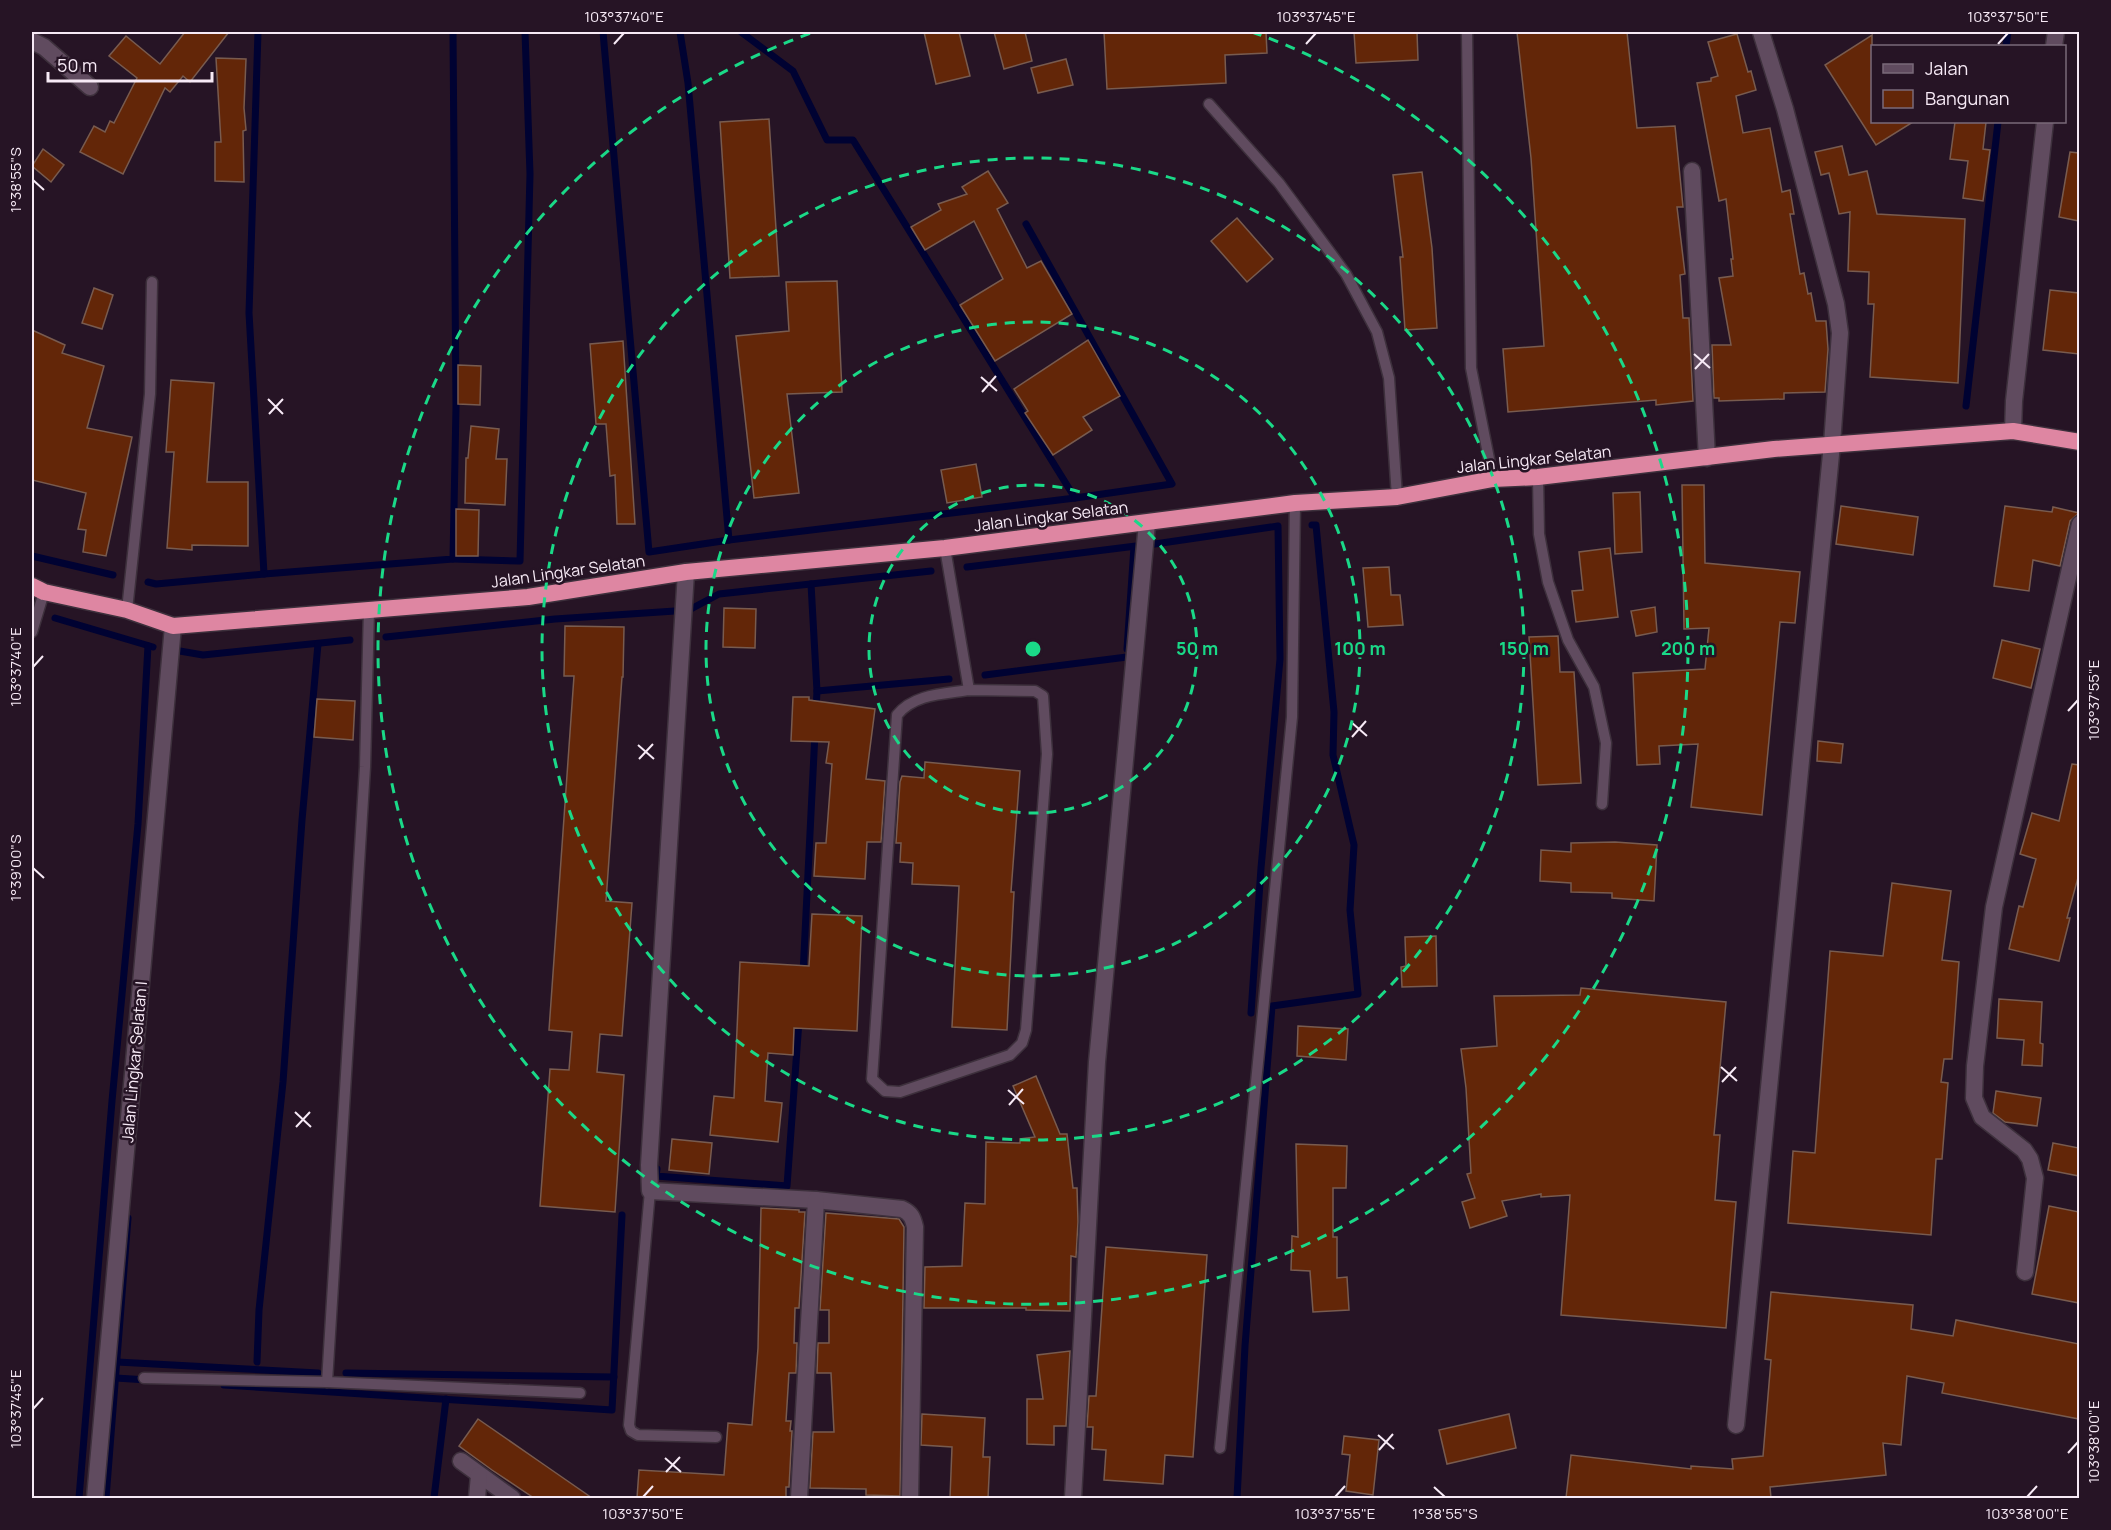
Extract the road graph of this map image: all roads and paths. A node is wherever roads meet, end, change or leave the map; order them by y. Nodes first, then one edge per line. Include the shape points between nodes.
1 (1467, 32) edge
2 (1761, 32) edge
3 (32, 41) edge
4 (90, 87) dead end
5 (1209, 104) dead end
6 (2045, 123) edge
7 (1692, 171) dead end
8 (152, 282) dead end
9 (2013, 431) junction
10 (2079, 442) edge
11 (1832, 444) junction
12 (1707, 458) junction
13 (1538, 477) junction
14 (1493, 479) junction
15 (1397, 497) junction
16 (1294, 502) junction
17 (1147, 523) junction
18 (2079, 524) edge
19 (945, 548) junction
20 (686, 572) junction
21 (38, 589) edge
22 (369, 609) junction
23 (127, 610) junction
24 (174, 626) junction
25 (32, 632) edge
26 (969, 690) junction
27 (1602, 804) dead end
28 (650, 1191) junction
29 (816, 1200) junction
30 (2025, 1272) dead end
31 (144, 1378) dead end
32 (327, 1382) junction
33 (580, 1393) dead end
34 (1736, 1425) dead end
35 (716, 1437) dead end
36 (1220, 1448) dead end
37 (461, 1461) dead end
38 (479, 1474) junction
39 (95, 1498) edge
40 (477, 1498) edge
41 (512, 1498) edge
42 (799, 1498) edge
43 (910, 1498) edge
44 (1072, 1498) edge

1 - 14 lane via 1471,368
2 - 11 street via 1836,304 1840,333
3 - 4 street
5 - 15 lane via 1279,183 1346,274 1377,332 1389,378
6 - 9 street
7 - 12 street
8 - 23 lane via 150,394
9 - 10 highway, Jalan Lingkar Selatan
9 - 11 highway, Jalan Lingkar Selatan
11 - 12 highway, Jalan Lingkar Selatan
11 - 34 street
12 - 13 highway, Jalan Lingkar Selatan
13 - 14 highway, Jalan Lingkar Selatan
13 - 27 lane via 1539,534 1548,582 1568,640 1594,687 1606,743
14 - 15 highway, Jalan Lingkar Selatan
15 - 16 highway, Jalan Lingkar Selatan
16 - 17 highway, Jalan Lingkar Selatan
16 - 36 lane via 1292,717
17 - 19 highway, Jalan Lingkar Selatan
17 - 44 street via 1097,1062
18 - 30 street via 1994,907 1976,1066 1974,1098 1982,1117 2024,1149 2033,1166
19 - 20 highway, Jalan Lingkar Selatan
19 - 26 lane
20 - 22 highway, Jalan Lingkar Selatan via 528,597
20 - 28 street
21 - 23 highway, Jalan Lingkar Selatan
21 - 25 lane
22 - 24 highway, Jalan Lingkar Selatan
22 - 32 lane via 365,767
23 - 24 highway, Jalan Lingkar Selatan
24 - 39 street, Jalan Lingkar Selatan I
26 - 26 lane via 1035,691 1042,696 1047,754 1026,1030 1022,1043 1010,1055 900,1092 885,1091 872,1079 897,715 905,705 929,696
28 - 29 street
28 - 35 lane via 629,1425 638,1435
29 - 42 street
29 - 43 street via 902,1209 914,1219
31 - 32 lane
32 - 33 lane
37 - 38 street
38 - 40 street
38 - 41 street

